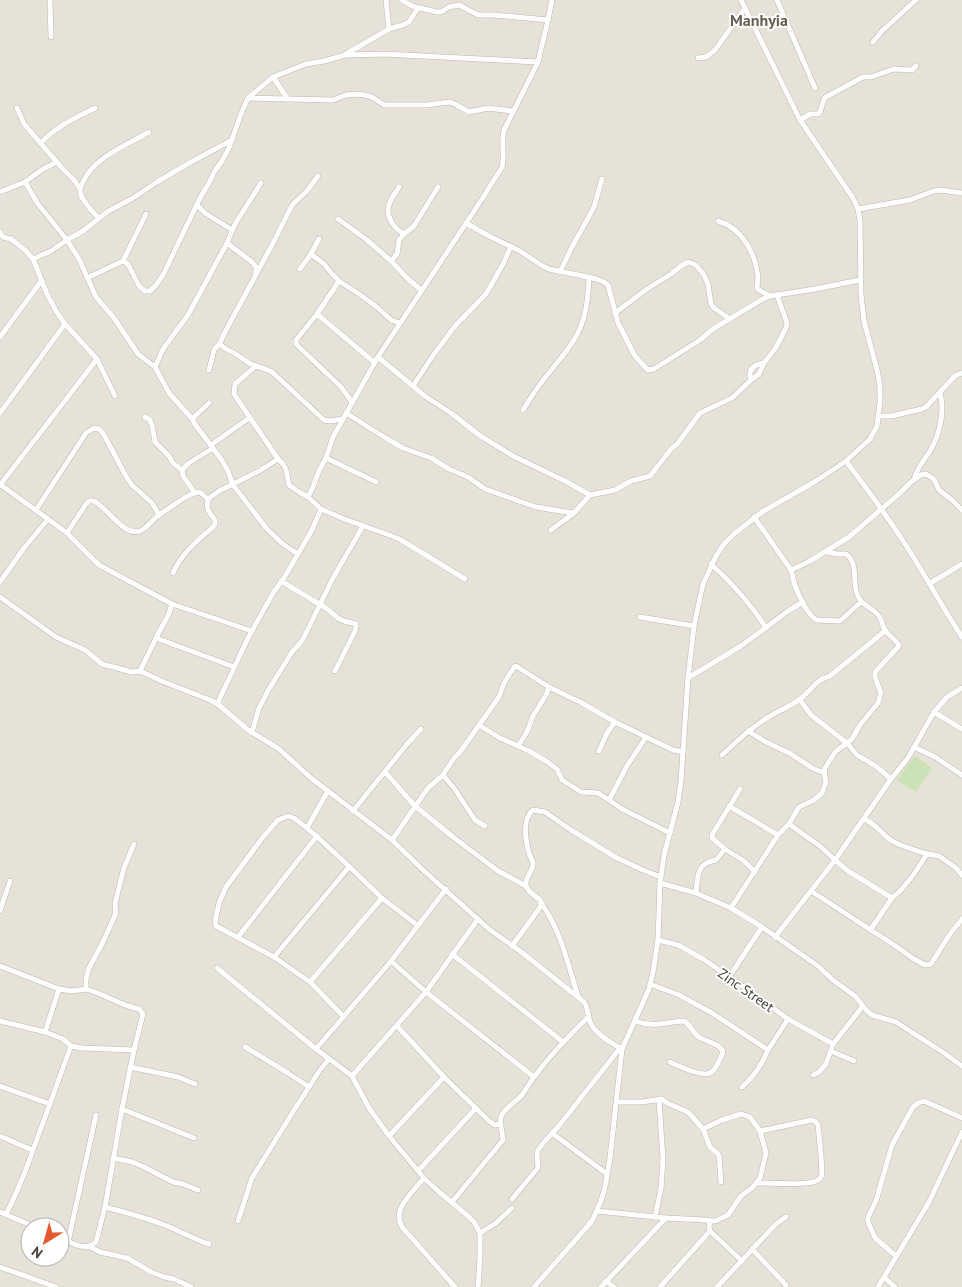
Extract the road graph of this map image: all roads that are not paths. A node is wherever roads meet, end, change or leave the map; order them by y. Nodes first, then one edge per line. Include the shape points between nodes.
1 (50, 0) edge
2 (386, 0) edge
3 (402, 0) edge
4 (449, 0) edge
5 (552, 0) edge
6 (741, 0) edge
7 (777, 0) edge
8 (916, 0) edge
9 (449, 7) junction
10 (418, 8) junction
11 (745, 8) junction
12 (548, 20) junction
13 (389, 29) junction
14 (51, 37) dead end
15 (874, 42) dead end
16 (345, 55) junction
17 (698, 58) dead end
18 (538, 62) junction
19 (916, 66) dead end
20 (273, 77) junction
21 (815, 88) dead end
22 (248, 98) junction
23 (287, 98) junction
24 (17, 108) dead end
25 (94, 108) dead end
26 (513, 111) junction
27 (800, 120) junction
28 (149, 132) dead end
29 (232, 140) junction
30 (41, 143) junction
31 (57, 162) junction
32 (318, 176) dead end
33 (602, 180) dead end
34 (25, 182) junction
35 (261, 183) dead end
36 (399, 187) dead end
37 (438, 188) dead end
38 (80, 189) junction
39 (0, 192) edge
40 (962, 193) edge
41 (197, 205) junction
42 (858, 209) junction
43 (146, 214) dead end
44 (99, 218) junction
45 (338, 219) dead end
46 (718, 221) dead end
47 (466, 223) junction
48 (232, 230) junction
49 (404, 234) junction
50 (1, 236) edge
51 (319, 239) dead end
52 (67, 240) junction
53 (227, 243) junction
54 (511, 246) junction
55 (311, 254) junction
56 (33, 259) junction
57 (124, 261) junction
58 (391, 261) junction
59 (300, 269) dead end
60 (560, 272) junction
61 (256, 275) junction
62 (87, 278) junction
63 (589, 278) junction
64 (42, 280) junction
65 (860, 280) junction
66 (339, 281) junction
67 (422, 290) junction
68 (777, 295) junction
69 (770, 296) junction
70 (615, 313) junction
71 (316, 314) junction
72 (730, 319) junction
73 (399, 323) junction
74 (65, 324) junction
75 (0, 337) edge
76 (220, 343) junction
77 (378, 357) junction
78 (97, 359) junction
79 (374, 363) junction
80 (764, 363) junction
81 (155, 366) junction
82 (256, 366) junction
83 (209, 370) dead end
84 (962, 373) edge
85 (751, 380) junction
86 (413, 386) junction
87 (940, 393) junction
88 (116, 396) dead end
89 (352, 402) junction
90 (209, 403) dead end
91 (524, 410) dead end
92 (0, 413) edge
93 (346, 413) junction
94 (879, 416) junction
95 (145, 417) dead end
96 (249, 418) junction
97 (343, 419) junction
98 (193, 420) junction
99 (212, 446) junction
100 (326, 458) junction
101 (278, 459) junction
102 (846, 461) junction
103 (182, 470) junction
104 (914, 479) junction
105 (376, 482) dead end
106 (0, 485) edge
107 (233, 485) junction
108 (195, 493) junction
109 (590, 496) junction
110 (308, 497) junction
111 (208, 499) junction
112 (960, 504) edge
113 (882, 508) junction
114 (321, 509) junction
115 (36, 510) junction
116 (962, 510) edge
117 (574, 513) junction
118 (159, 515) junction
119 (754, 517) junction
120 (48, 519) junction
121 (363, 526) junction
122 (550, 530) dead end
123 (67, 533) junction
124 (827, 552) junction
125 (298, 554) junction
126 (711, 564) junction
127 (962, 564) edge
128 (791, 570) junction
129 (173, 574) dead end
130 (465, 580) dead end
131 (281, 581) junction
132 (0, 582) edge
133 (929, 584) junction
134 (0, 597) edge
135 (803, 602) junction
136 (861, 602) junction
137 (172, 604) junction
138 (319, 604) junction
139 (640, 616) dead end
140 (694, 626) junction
141 (766, 628) junction
142 (252, 631) junction
143 (885, 631) junction
144 (962, 637) edge
145 (156, 638) junction
146 (234, 667) junction
147 (140, 671) junction
148 (335, 671) dead end
149 (688, 678) junction
150 (549, 687) junction
151 (962, 688) edge
152 (800, 700) junction
153 (219, 705) junction
154 (934, 712) junction
155 (615, 722) junction
156 (479, 725) junction
157 (962, 729) edge
158 (421, 730) dead end
159 (748, 731) junction
160 (252, 732) junction
161 (646, 737) junction
162 (847, 743) junction
163 (518, 746) junction
164 (914, 748) junction
165 (599, 751) dead end
166 (683, 752) junction
167 (722, 755) dead end
168 (385, 772) junction
169 (824, 773) junction
170 (443, 775) junction
171 (962, 775) edge
172 (891, 779) junction
173 (740, 789) dead end
174 (328, 791) junction
175 (610, 800) junction
176 (415, 806) junction
177 (729, 806) junction
178 (353, 811) junction
179 (863, 819) junction
180 (789, 824) junction
181 (485, 826) dead end
182 (307, 828) junction
183 (670, 833) junction
184 (778, 835) junction
185 (317, 836) junction
186 (392, 840) junction
187 (134, 844) dead end
188 (725, 849) junction
189 (927, 854) junction
190 (834, 860) junction
191 (349, 867) junction
192 (755, 872) junction
193 (962, 875) edge
194 (661, 877) junction
195 (10, 880) dead end
196 (660, 883) junction
197 (526, 886) junction
198 (446, 890) junction
199 (811, 891) junction
200 (696, 893) junction
201 (382, 898) junction
202 (892, 898) junction
203 (541, 903) junction
204 (731, 908) junction
205 (0, 911) edge
206 (478, 919) junction
207 (962, 919) edge
208 (417, 925) junction
209 (762, 927) junction
210 (871, 929) junction
211 (775, 936) junction
212 (238, 937) junction
213 (658, 940) junction
214 (512, 946) junction
215 (452, 954) junction
216 (274, 957) junction
217 (390, 961) junction
218 (0, 966) edge
219 (217, 968) dead end
220 (729, 977) junction
221 (310, 982) junction
222 (650, 984) junction
223 (59, 989) junction
224 (86, 989) junction
225 (426, 992) junction
226 (578, 997) junction
227 (863, 1006) junction
228 (589, 1016) junction
229 (344, 1017) junction
230 (788, 1019) junction
231 (0, 1021) edge
232 (635, 1021) junction
233 (397, 1026) junction
234 (45, 1032) junction
235 (563, 1042) junction
236 (832, 1044) junction
237 (71, 1046) junction
238 (246, 1047) dead end
239 (621, 1048) junction
240 (316, 1049) junction
241 (134, 1050) junction
242 (768, 1050) junction
243 (831, 1051) junction
244 (329, 1059) junction
245 (854, 1061) dead end
246 (670, 1062) dead end
247 (962, 1066) edge
248 (130, 1067) junction
249 (814, 1075) dead end
250 (352, 1076) junction
251 (444, 1077) junction
252 (534, 1077) junction
253 (195, 1084) dead end
254 (0, 1086) edge
255 (309, 1087) junction
256 (742, 1087) dead end
257 (659, 1099) junction
258 (617, 1102) junction
259 (50, 1104) junction
260 (476, 1108) junction
261 (122, 1109) junction
262 (96, 1115) dead end
263 (962, 1118) edge
264 (500, 1124) junction
265 (703, 1129) junction
266 (760, 1130) junction
267 (962, 1132) edge
268 (552, 1133) junction
269 (0, 1136) edge
270 (389, 1136) junction
271 (194, 1138) dead end
272 (959, 1144) edge
273 (32, 1150) junction
274 (113, 1158) junction
275 (418, 1171) junction
276 (607, 1174) junction
277 (424, 1178) junction
278 (721, 1182) dead end
279 (757, 1183) junction
280 (198, 1190) dead end
281 (512, 1199) dead end
282 (452, 1202) junction
283 (105, 1207) junction
284 (512, 1208) dead end
285 (597, 1211) junction
286 (3, 1213) edge
287 (655, 1217) junction
288 (786, 1217) dead end
289 (666, 1218) junction
290 (20, 1220) edge
291 (238, 1221) dead end
292 (710, 1221) junction
293 (710, 1231) junction
294 (70, 1233) edge
295 (480, 1233) junction
296 (70, 1243) edge
297 (209, 1244) dead end
298 (90, 1247) junction
299 (752, 1249) junction
300 (896, 1256) junction
301 (742, 1261) junction
302 (0, 1267) edge
303 (884, 1277) junction
304 (606, 1281) junction
305 (786, 1285) dead end
306 (56, 1287) edge
307 (191, 1287) edge
308 (455, 1287) edge
309 (478, 1287) edge
310 (534, 1287) edge
311 (600, 1287) edge
312 (614, 1287) edge
313 (660, 1287) edge
314 (717, 1287) edge
315 (878, 1287) edge
316 (895, 1287) edge

1 - 14 street
2 - 13 street
3 - 10 street
4 - 9 street
5 - 12 street
6 - 11 street
7 - 21 street
8 - 15 street
9 - 10 street via 441,12
9 - 12 street via 459,5 478,15
10 - 13 street via 409,22
11 - 17 street via 716,50
11 - 27 street
12 - 18 street
13 - 16 street
16 - 18 street
16 - 20 street via 306,64
18 - 26 street
19 - 27 street via 912,70 894,69 863,77 826,97 818,114 810,114
20 - 22 street
20 - 23 street
22 - 23 street
22 - 29 street
23 - 26 street via 333,100 354,94 372,97 389,106 450,102 469,112 488,108
24 - 30 street via 24,124
25 - 30 street via 58,128
26 - 47 street via 502,137 502,167
27 - 42 street
28 - 38 street via 91,168
29 - 41 street
29 - 44 street
30 - 31 street
31 - 34 street
31 - 38 street
32 - 61 street via 308,191 293,204
33 - 60 street via 594,207
34 - 39 street
34 - 52 street
35 - 48 street
36 - 49 street via 388,204 388,216
37 - 49 street via 414,226
38 - 44 street via 92,212
40 - 42 street via 940,190 910,200
41 - 48 street
41 - 57 street via 163,275 150,291 139,286
42 - 65 street
43 - 57 street
44 - 52 street
45 - 58 street
46 - 69 street via 733,228 747,244 756,264 757,288
47 - 54 street
47 - 67 street
48 - 53 street
49 - 58 street
50 - 56 street via 11,239
51 - 55 street
52 - 56 street
52 - 62 street
53 - 61 street via 252,262
53 - 81 street via 188,315 166,344
54 - 60 street via 541,265
54 - 86 street via 486,294 455,326
55 - 59 street
55 - 66 street
56 - 64 street
57 - 62 street
58 - 67 street
60 - 63 street
61 - 76 street
62 - 81 street via 96,297 138,354
63 - 70 street via 608,285
63 - 91 street via 586,308 575,338
64 - 74 street
64 - 75 street
65 - 68 street
65 - 94 street via 864,321 879,378
66 - 71 street
66 - 73 street
67 - 73 street
68 - 69 street
68 - 80 street via 787,323 775,349
69 - 72 street
70 - 72 street via 635,356 652,370
70 - 72 street via 688,262 704,274 711,304
71 - 79 street
71 - 89 street via 296,344 341,387
73 - 77 street
74 - 78 street
74 - 92 street
76 - 82 street via 224,349
76 - 83 street via 214,350
77 - 79 street
77 - 86 street
78 - 88 street
78 - 106 street
79 - 89 street
80 - 85 street via 759,374
80 - 85 street via 753,366
81 - 98 street via 169,393
82 - 96 street via 235,384 234,389
82 - 97 street via 272,372 324,420
84 - 87 street via 956,375
85 - 109 street via 732,398 700,413 650,476
86 - 109 street via 479,436
87 - 94 street via 919,411
87 - 104 street via 939,430
89 - 93 street
90 - 98 street
93 - 97 street
93 - 117 street via 403,448 431,458 485,489 536,507
94 - 102 street via 870,439
95 - 103 street via 152,425 155,442
96 - 99 street
96 - 101 street
97 - 100 street
98 - 99 street
99 - 103 street
99 - 107 street
100 - 105 street
100 - 110 street
101 - 107 street
101 - 110 street via 287,471 289,485
102 - 113 street
102 - 119 street
103 - 108 street
104 - 112 street via 929,476 935,480 939,490
104 - 113 street
106 - 115 street
107 - 111 street
107 - 125 street via 271,533
108 - 111 street via 202,493
108 - 118 street
109 - 117 street
110 - 114 street
111 - 129 street via 208,512 216,520 215,524 187,551
112 - 116 street
113 - 124 street
113 - 133 street
114 - 121 street
114 - 125 street
115 - 118 street via 86,433 94,428 103,433 127,478 152,503
115 - 120 street
117 - 122 street
118 - 123 street via 139,531 133,531 92,500
119 - 126 street via 724,544
119 - 128 street
120 - 123 street
120 - 132 street
121 - 130 street via 401,540
121 - 138 street
123 - 137 street via 99,566
124 - 128 street
124 - 136 street via 846,554 852,560 855,586
125 - 131 street
126 - 140 street
126 - 141 street via 748,602
127 - 133 street
128 - 135 street
131 - 138 street
131 - 142 street
133 - 144 street
134 - 147 street via 56,637 85,650 102,664
135 - 136 street via 816,620 826,621 840,621
135 - 141 street
136 - 143 street via 879,615
137 - 142 street
137 - 145 street
138 - 148 street via 356,627
138 - 160 street via 301,642 259,708
139 - 140 street
140 - 149 street
141 - 149 street
142 - 146 street
143 - 152 street via 830,676 818,681
143 - 162 street via 899,645 898,648 875,672 880,699
145 - 146 street
145 - 147 street
146 - 153 street
147 - 153 street
149 - 166 street
150 - 155 street
150 - 156 street via 514,667 499,697
150 - 163 street
151 - 154 street
152 - 159 street
152 - 162 street via 810,715
153 - 160 street
154 - 157 street
154 - 164 street
155 - 161 street
155 - 165 street
156 - 163 street
156 - 170 street
158 - 168 street
159 - 167 street
159 - 169 street
160 - 174 street via 279,749
161 - 166 street
161 - 175 street
162 - 169 street via 835,752
162 - 172 street via 857,755
163 - 175 street via 557,769 562,780 581,792 598,793
164 - 171 street
164 - 172 street
166 - 183 street via 679,795
168 - 176 street
168 - 178 street
169 - 180 street via 826,782 822,793 799,807
170 - 176 street
170 - 181 street via 475,820
172 - 179 street
173 - 177 street
174 - 178 street
174 - 182 street
175 - 183 street
176 - 186 street
176 - 197 street via 498,871
177 - 184 street
177 - 188 street via 712,834 714,841
178 - 186 street
179 - 189 street via 873,823 894,842
179 - 190 street
180 - 184 street
180 - 190 street via 822,847
182 - 185 street
182 - 212 street via 288,816 278,820 226,887 218,903 215,924
183 - 194 street
184 - 192 street
185 - 191 street
185 - 212 street
186 - 198 street
187 - 224 street via 124,868 115,903 116,913 89,968
188 - 192 street
188 - 200 street via 716,860 706,862 700,869
189 - 193 street via 939,856
189 - 202 street
190 - 199 street
190 - 202 street
191 - 201 street
191 - 216 street
192 - 204 street
194 - 196 street
194 - 197 street via 617,858 545,812 533,810 525,827 534,863
195 - 205 street
196 - 200 street
196 - 213 street
197 - 203 street
198 - 206 street
198 - 208 street
199 - 210 street
199 - 211 street
200 - 204 street
201 - 208 street
201 - 221 street
202 - 210 street
203 - 214 street
203 - 226 street via 550,915 562,945
204 - 209 street
206 - 214 street
206 - 215 street
207 - 210 street via 931,964 925,965
208 - 217 street
209 - 211 street
209 - 220 street
211 - 227 street via 818,966
212 - 216 street
213 - 220 street, Zinc Street via 678,945
213 - 222 street
214 - 226 street
215 - 225 street
215 - 235 street
216 - 221 street
217 - 225 street
217 - 229 street
218 - 223 street
219 - 240 street
220 - 230 street, Zinc Street
221 - 229 street
222 - 232 street
222 - 242 street via 712,1014
223 - 224 street via 72,992
223 - 234 street
224 - 241 street via 144,1014
225 - 233 street
225 - 252 street
226 - 228 street via 586,1004
227 - 236 street
227 - 247 street via 876,1017 896,1022
228 - 235 street
228 - 239 street via 590,1023 604,1038
229 - 240 street
230 - 236 street, Zinc Street
230 - 242 street
231 - 234 street
232 - 239 street
232 - 246 street via 659,1025 684,1021 696,1034 721,1047 724,1052 709,1074
233 - 250 street
233 - 251 street
234 - 237 street via 64,1039
235 - 252 street
236 - 243 street
237 - 241 street
237 - 259 street
238 - 255 street
239 - 258 street
239 - 268 street
240 - 244 street
241 - 248 street
242 - 256 street via 761,1067
243 - 245 street
243 - 249 street via 826,1064
244 - 250 street
244 - 255 street
248 - 253 street
248 - 261 street
250 - 270 street
251 - 260 street
251 - 270 street
252 - 264 street via 502,1114
254 - 259 street
255 - 291 street via 252,1178
257 - 258 street
257 - 265 street via 688,1112
257 - 287 street via 663,1159
258 - 276 street
259 - 273 street
260 - 264 street via 489,1121
260 - 275 street
261 - 271 street
261 - 274 street
262 - 294 street
263 - 300 street via 921,1101 913,1107 892,1145 868,1222 875,1238
264 - 282 street via 503,1140
265 - 266 street via 741,1114 750,1117
265 - 278 street via 710,1147 717,1153
266 - 279 street via 766,1154
266 - 279 street via 812,1120 816,1122 822,1175 814,1182
267 - 272 street
268 - 276 street
268 - 281 street via 538,1150 538,1167
269 - 273 street
270 - 275 street
272 - 300 street
273 - 286 street via 25,1172
274 - 280 street via 137,1164
274 - 283 street
275 - 277 street
276 - 285 street
277 - 282 street
277 - 308 street via 400,1209 399,1222
279 - 292 street via 741,1196 728,1215
282 - 295 street via 474,1222
283 - 297 street via 160,1223
283 - 298 street via 98,1237
284 - 295 street
285 - 287 street
285 - 310 street
286 - 290 street
287 - 289 street
288 - 299 street
289 - 292 street
289 - 304 street
292 - 293 street
293 - 301 street
293 - 313 street
295 - 309 street
296 - 298 street
298 - 307 street via 127,1258 150,1272
299 - 301 street
299 - 305 street
300 - 303 street
301 - 314 street
302 - 306 street
303 - 315 street
303 - 316 street
304 - 311 street
304 - 312 street

